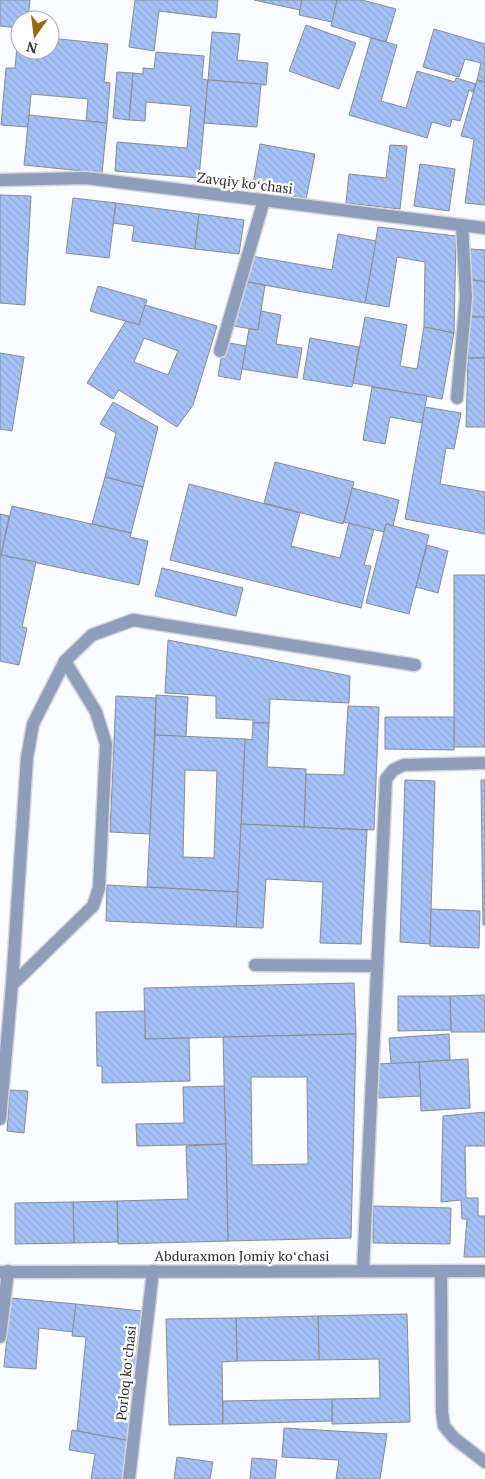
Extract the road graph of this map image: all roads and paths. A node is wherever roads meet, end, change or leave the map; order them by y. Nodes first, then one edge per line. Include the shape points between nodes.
1 (0, 180) edge
2 (264, 200) junction
3 (462, 225) junction
4 (485, 228) edge
5 (220, 351) dead end
6 (457, 398) dead end
7 (65, 661) junction
8 (415, 666) dead end
9 (485, 763) edge
10 (255, 965) dead end
11 (377, 966) junction
12 (12, 986) junction
13 (3, 1046) edge
14 (0, 1119) edge
15 (153, 1271) junction
16 (363, 1271) junction
17 (441, 1271) junction
18 (485, 1271) edge
19 (4, 1272) edge
20 (0, 1337) edge
21 (485, 1462) edge
22 (129, 1479) edge

1 - 2 street, Zavqiy koʻchasi via 86,178
2 - 3 street, Zavqiy koʻchasi
2 - 5 street
3 - 4 street, Zavqiy koʻchasi
3 - 6 street via 466,297
7 - 8 street via 92,635 133,620
7 - 12 street via 33,724
7 - 12 street via 96,712 106,744 99,888 93,906
9 - 11 street via 404,766 392,770 386,779
10 - 11 street
11 - 16 street
12 - 13 street
13 - 14 street
15 - 16 street, Abduraxmon Jomiy koʻchasi
15 - 19 street, Abduraxmon Jomiy koʻchasi
15 - 22 street, Porloq koʻchasi
16 - 17 street, Abduraxmon Jomiy koʻchasi
17 - 18 street, Abduraxmon Jomiy koʻchasi
17 - 21 street via 444,1426
19 - 20 street

